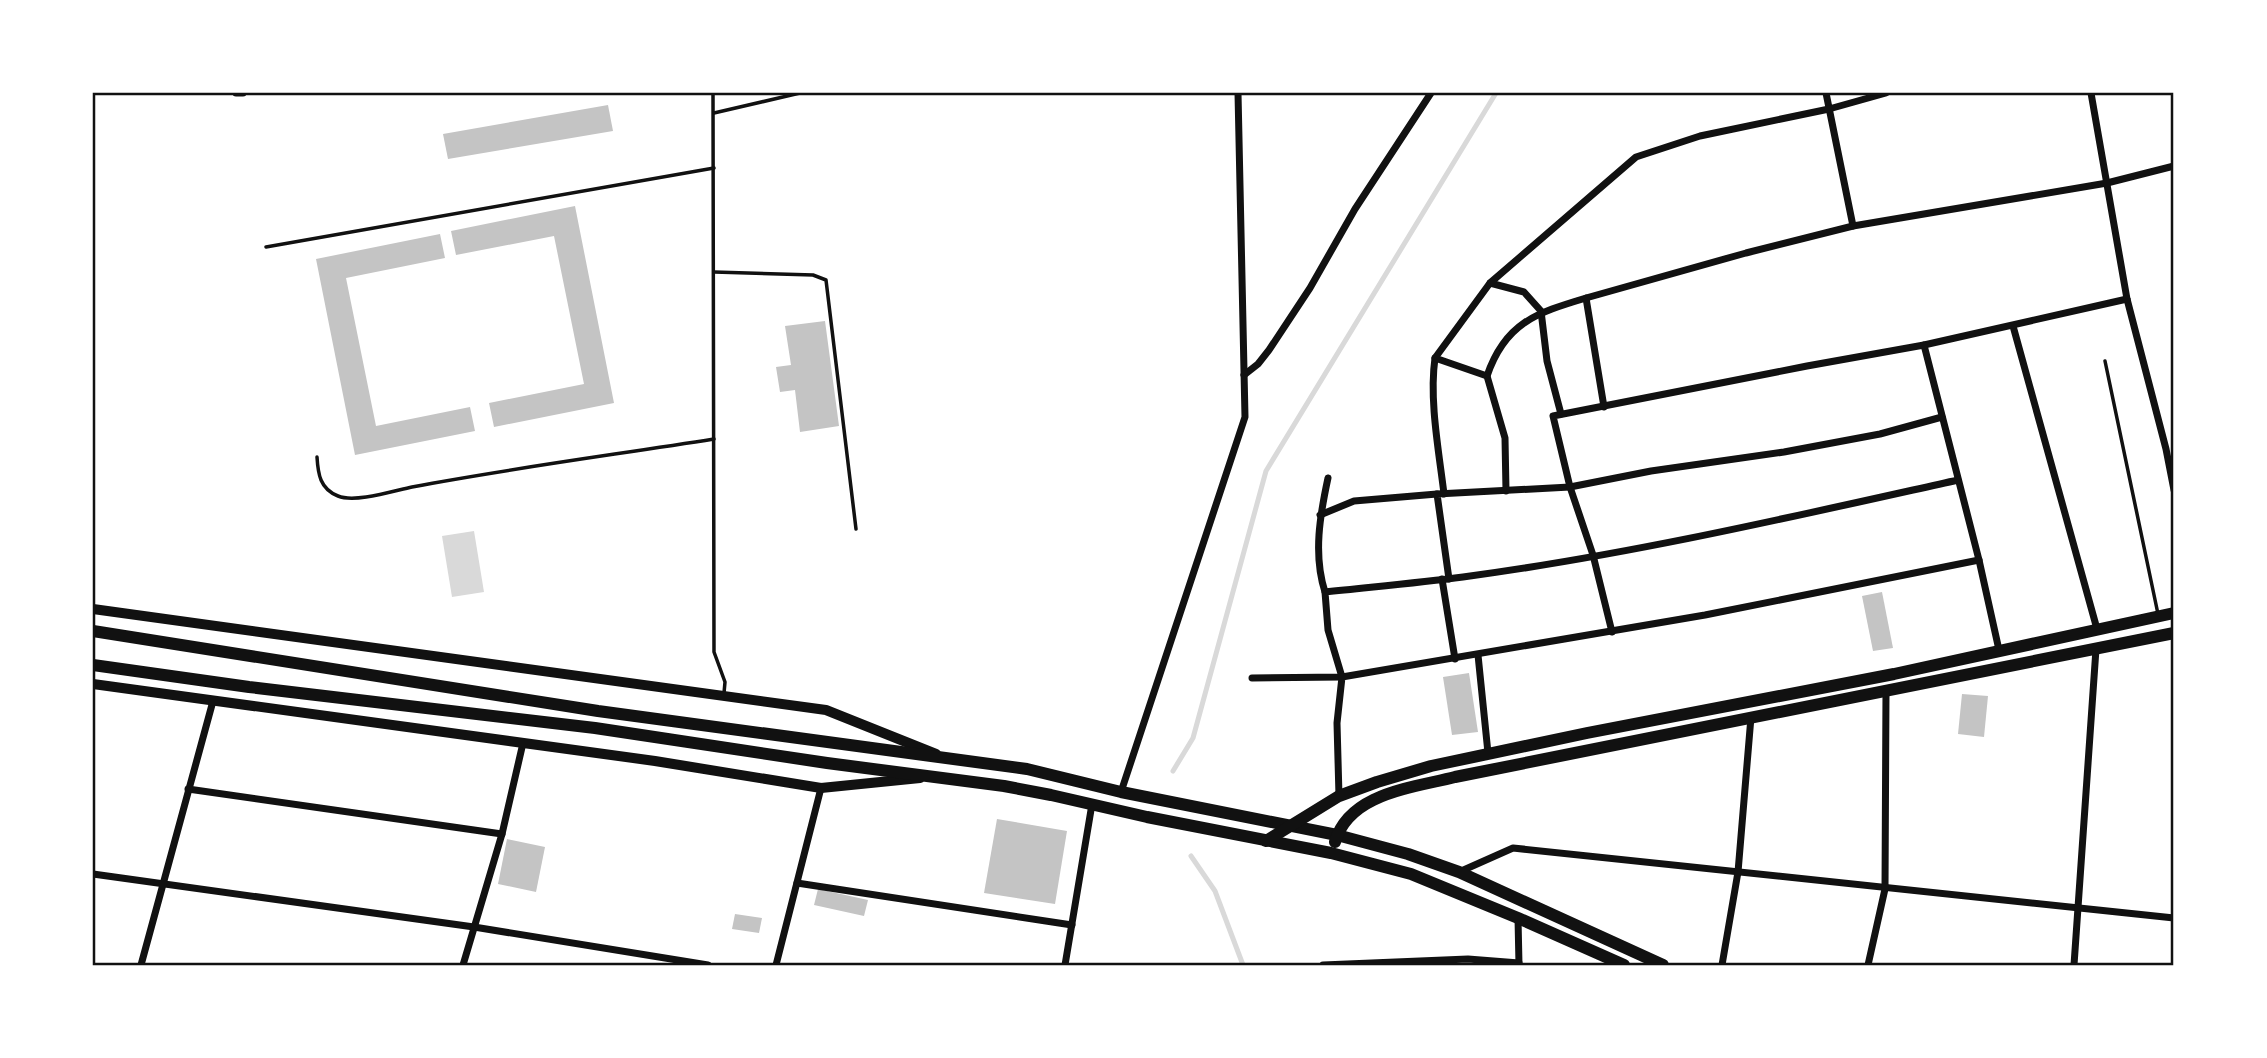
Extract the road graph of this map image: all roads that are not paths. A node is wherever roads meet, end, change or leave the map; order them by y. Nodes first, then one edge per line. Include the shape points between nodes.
1 (236, 93) edge
2 (243, 93) edge
3 (713, 93) edge
4 (800, 93) edge
5 (1238, 93) edge
6 (1431, 93) edge
7 (1826, 93) edge
8 (1886, 93) edge
9 (2091, 93) edge
10 (1829, 108) junction
11 (713, 113) junction
12 (2174, 166) edge
13 (714, 168) junction
14 (2107, 183) junction
15 (1853, 226) junction
16 (266, 247) dead end
17 (714, 272) junction
18 (1490, 283) junction
19 (1586, 298) junction
20 (2127, 299) junction
21 (1541, 312) junction
22 (2013, 326) junction
23 (1924, 345) junction
24 (1435, 359) junction
25 (2105, 361) dead end
26 (1244, 375) junction
27 (1487, 376) junction
28 (1604, 407) junction
29 (1562, 414) junction
30 (1942, 417) junction
31 (714, 439) junction
32 (317, 457) dead end
33 (1328, 478) dead end
34 (1958, 480) junction
35 (1570, 487) junction
36 (2174, 490) edge
37 (1506, 491) junction
38 (1440, 494) junction
39 (1320, 514) junction
40 (856, 529) dead end
41 (1593, 555) junction
42 (1979, 560) junction
43 (1445, 579) junction
44 (1325, 592) junction
45 (93, 609) edge
46 (2174, 613) edge
47 (2158, 616) junction
48 (2097, 629) junction
49 (93, 631) edge
50 (1612, 632) junction
51 (2174, 633) edge
52 (2096, 649) junction
53 (1999, 650) junction
54 (1478, 655) junction
55 (1455, 659) junction
56 (93, 665) edge
57 (1342, 677) junction
58 (1252, 678) dead end
59 (93, 684) edge
60 (1886, 691) junction
61 (724, 695) junction
62 (213, 701) junction
63 (1751, 718) junction
64 (523, 743) junction
65 (1488, 753) junction
66 (943, 757) junction
67 (938, 777) junction
68 (821, 788) junction
69 (188, 789) junction
70 (1121, 792) junction
71 (1339, 796) junction
72 (1092, 804) junction
73 (1291, 825) junction
74 (502, 834) junction
75 (1337, 835) junction
76 (1266, 841) junction
77 (1331, 853) junction
78 (1738, 872) junction
79 (1459, 873) junction
80 (93, 874) edge
81 (163, 883) junction
82 (797, 883) junction
83 (1885, 889) junction
84 (2078, 908) junction
85 (1518, 918) junction
86 (2174, 918) edge
87 (1072, 925) junction
88 (474, 927) junction
89 (1519, 964) edge
90 (141, 965) edge
91 (463, 965) edge
92 (708, 965) edge
93 (776, 965) edge
94 (1065, 965) edge
95 (1323, 965) edge
96 (1624, 965) edge
97 (1663, 965) edge
98 (1722, 965) edge
99 (1867, 965) edge
100 (2074, 965) edge

1 - 2 street
3 - 11 lane
4 - 11 lane
5 - 26 street
6 - 26 street via 1276,340
7 - 10 street
8 - 10 street
9 - 14 street
10 - 15 street
10 - 18 street via 1700,136 1636,157
11 - 13 lane
12 - 14 street
13 - 16 lane
13 - 17 lane
14 - 15 street
14 - 20 street
15 - 19 street
17 - 31 lane
17 - 40 lane via 813,275 826,280
18 - 21 street via 1524,292
18 - 24 street
19 - 21 street
19 - 28 street
20 - 22 street
20 - 36 street
21 - 27 street via 1501,345
21 - 29 street via 1547,361
22 - 23 street
22 - 48 street
23 - 28 street
23 - 30 street
24 - 27 street
24 - 38 street
25 - 47 lane
26 - 70 street via 1245,417
27 - 37 street via 1506,438
28 - 29 street
29 - 35 street via 1553,416
30 - 34 street
30 - 35 street via 1880,434
31 - 32 lane via 355,498 326,489
31 - 61 lane via 714,652 725,682
33 - 39 street
34 - 41 street
34 - 42 street
35 - 37 street
35 - 41 street
37 - 38 street
38 - 39 street via 1354,502
38 - 43 street
39 - 44 street
41 - 43 street
41 - 50 street
42 - 50 street
42 - 53 street
43 - 44 street
43 - 55 street
44 - 57 street via 1328,630
45 - 61 street
46 - 47 highway
47 - 48 highway
48 - 53 highway
49 - 66 highway via 598,712
50 - 54 street
51 - 52 highway
52 - 60 highway
52 - 84 street
53 - 65 highway
54 - 55 street
54 - 65 street
55 - 57 street
56 - 67 highway via 595,728
57 - 58 street
57 - 71 street via 1337,723
59 - 62 street
60 - 63 highway
60 - 83 street
61 - 66 street via 826,710
62 - 64 street
62 - 69 street
63 - 75 highway via 1490,768 1377,798 1352,812
63 - 78 street
64 - 68 street
64 - 74 street
65 - 71 highway
66 - 70 highway via 1027,769
67 - 68 street
67 - 72 highway
68 - 82 street
69 - 74 street
69 - 81 street
70 - 73 highway
71 - 73 highway
72 - 76 highway
72 - 87 street
73 - 75 highway
73 - 76 highway
74 - 88 street
75 - 77 highway
75 - 79 highway
76 - 77 highway
77 - 85 highway via 1411,874
78 - 79 street via 1513,848
78 - 83 street
78 - 98 street
79 - 97 highway
80 - 81 street
81 - 88 street
81 - 90 street
82 - 87 street
82 - 93 street
83 - 84 street
83 - 99 street
84 - 86 street
84 - 100 street
85 - 89 street
85 - 96 highway
87 - 94 street
88 - 91 street
88 - 92 street
89 - 95 street via 1468,959

